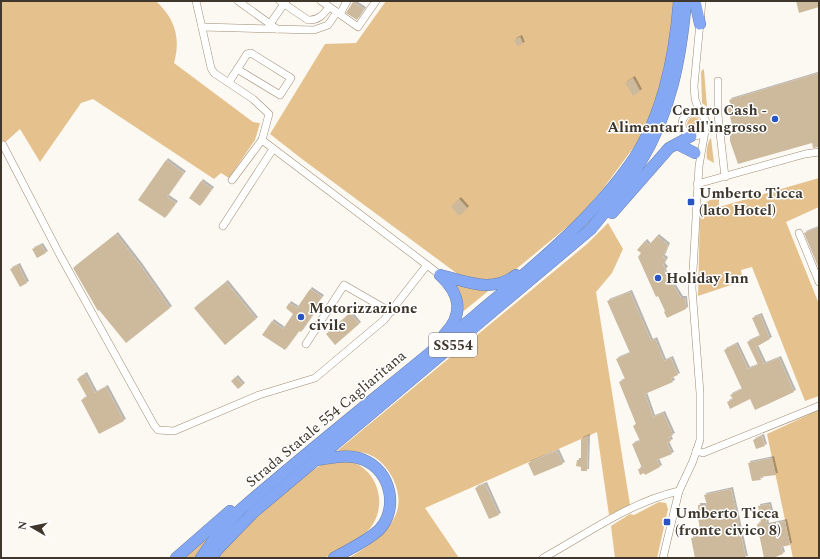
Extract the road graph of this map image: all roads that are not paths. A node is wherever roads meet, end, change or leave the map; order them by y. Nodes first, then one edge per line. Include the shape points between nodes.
1 (196, 1) edge
2 (238, 1) edge
3 (321, 1) edge
4 (347, 1) edge
5 (376, 1) edge
6 (679, 1) edge
7 (686, 1) edge
8 (695, 1) edge
9 (702, 1) edge
10 (283, 2) edge
11 (329, 7) junction
12 (338, 13) junction
13 (270, 24) junction
14 (700, 24) junction
15 (202, 27) junction
16 (276, 29) junction
17 (237, 69) junction
18 (718, 81) dead end
19 (229, 82) junction
20 (700, 113) junction
21 (705, 131) junction
22 (690, 136) junction
23 (262, 140) junction
24 (677, 144) junction
25 (3, 145) dead end
26 (273, 149) junction
27 (819, 152) edge
28 (695, 153) junction
29 (698, 166) junction
30 (725, 177) junction
31 (232, 180) dead end
32 (698, 184) junction
33 (223, 226) dead end
34 (591, 229) junction
35 (799, 233) dead end
36 (427, 266) junction
37 (527, 272) junction
38 (440, 275) junction
39 (819, 282) edge
40 (391, 312) junction
41 (306, 344) dead end
42 (441, 344) junction
43 (819, 406) edge
44 (696, 451) junction
45 (315, 460) junction
46 (267, 487) junction
47 (679, 491) junction
48 (176, 558) edge
49 (201, 558) edge
50 (212, 558) edge
51 (334, 558) edge
52 (543, 558) edge
53 (663, 558) edge

1 - 15 street
2 - 13 street
3 - 11 street
4 - 12 street
5 - 12 street via 358,27
6 - 37 highway, Strada Statale 554 Cagliaritana / SS554 via 672,54 662,96 635,156 581,223
7 - 34 highway, Strada Statale 554 Cagliaritana / SS554 via 682,44 661,123 640,164
8 - 14 highway
9 - 14 street
10 - 11 street via 308,20 322,16
10 - 13 street
11 - 12 street
12 - 16 street via 322,28
13 - 16 street
14 - 20 street via 694,86
15 - 16 street
15 - 19 street via 211,68 214,73
17 - 17 street via 247,54 252,53 291,78 280,95
17 - 19 street
18 - 30 street via 718,115
19 - 23 street via 269,114
20 - 21 street via 707,123
20 - 22 street via 688,113 683,119 684,131
21 - 22 street via 698,136
21 - 29 street
22 - 24 highway
22 - 28 street
23 - 26 street
23 - 31 street
24 - 28 highway
24 - 34 highway via 669,148 609,216
25 - 40 street via 61,257 158,430 174,431 259,395 315,378
26 - 33 street
26 - 36 street
27 - 30 street
28 - 29 street
29 - 32 street
30 - 32 street
32 - 44 street via 692,288 700,393 700,440
34 - 45 highway, Strada Statale 554 Cagliaritana / SS554
35 - 39 street
36 - 38 street
36 - 40 street
37 - 38 highway via 521,271 510,280 483,286
37 - 42 highway, Strada Statale 554 Cagliaritana / SS554
38 - 42 highway via 454,295 458,307 456,319 442,337
40 - 41 street via 344,285
42 - 46 highway, Strada Statale 554 Cagliaritana / SS554
43 - 44 street via 703,453
44 - 47 street
45 - 50 highway, Strada Statale 554 Cagliaritana / SS554 via 254,512
45 - 51 highway via 346,456 365,460 379,470 389,488 390,508 379,530
46 - 48 highway via 245,499
46 - 49 highway, Strada Statale 554 Cagliaritana / SS554 via 227,524
47 - 52 street via 659,495 628,510
47 - 53 street

